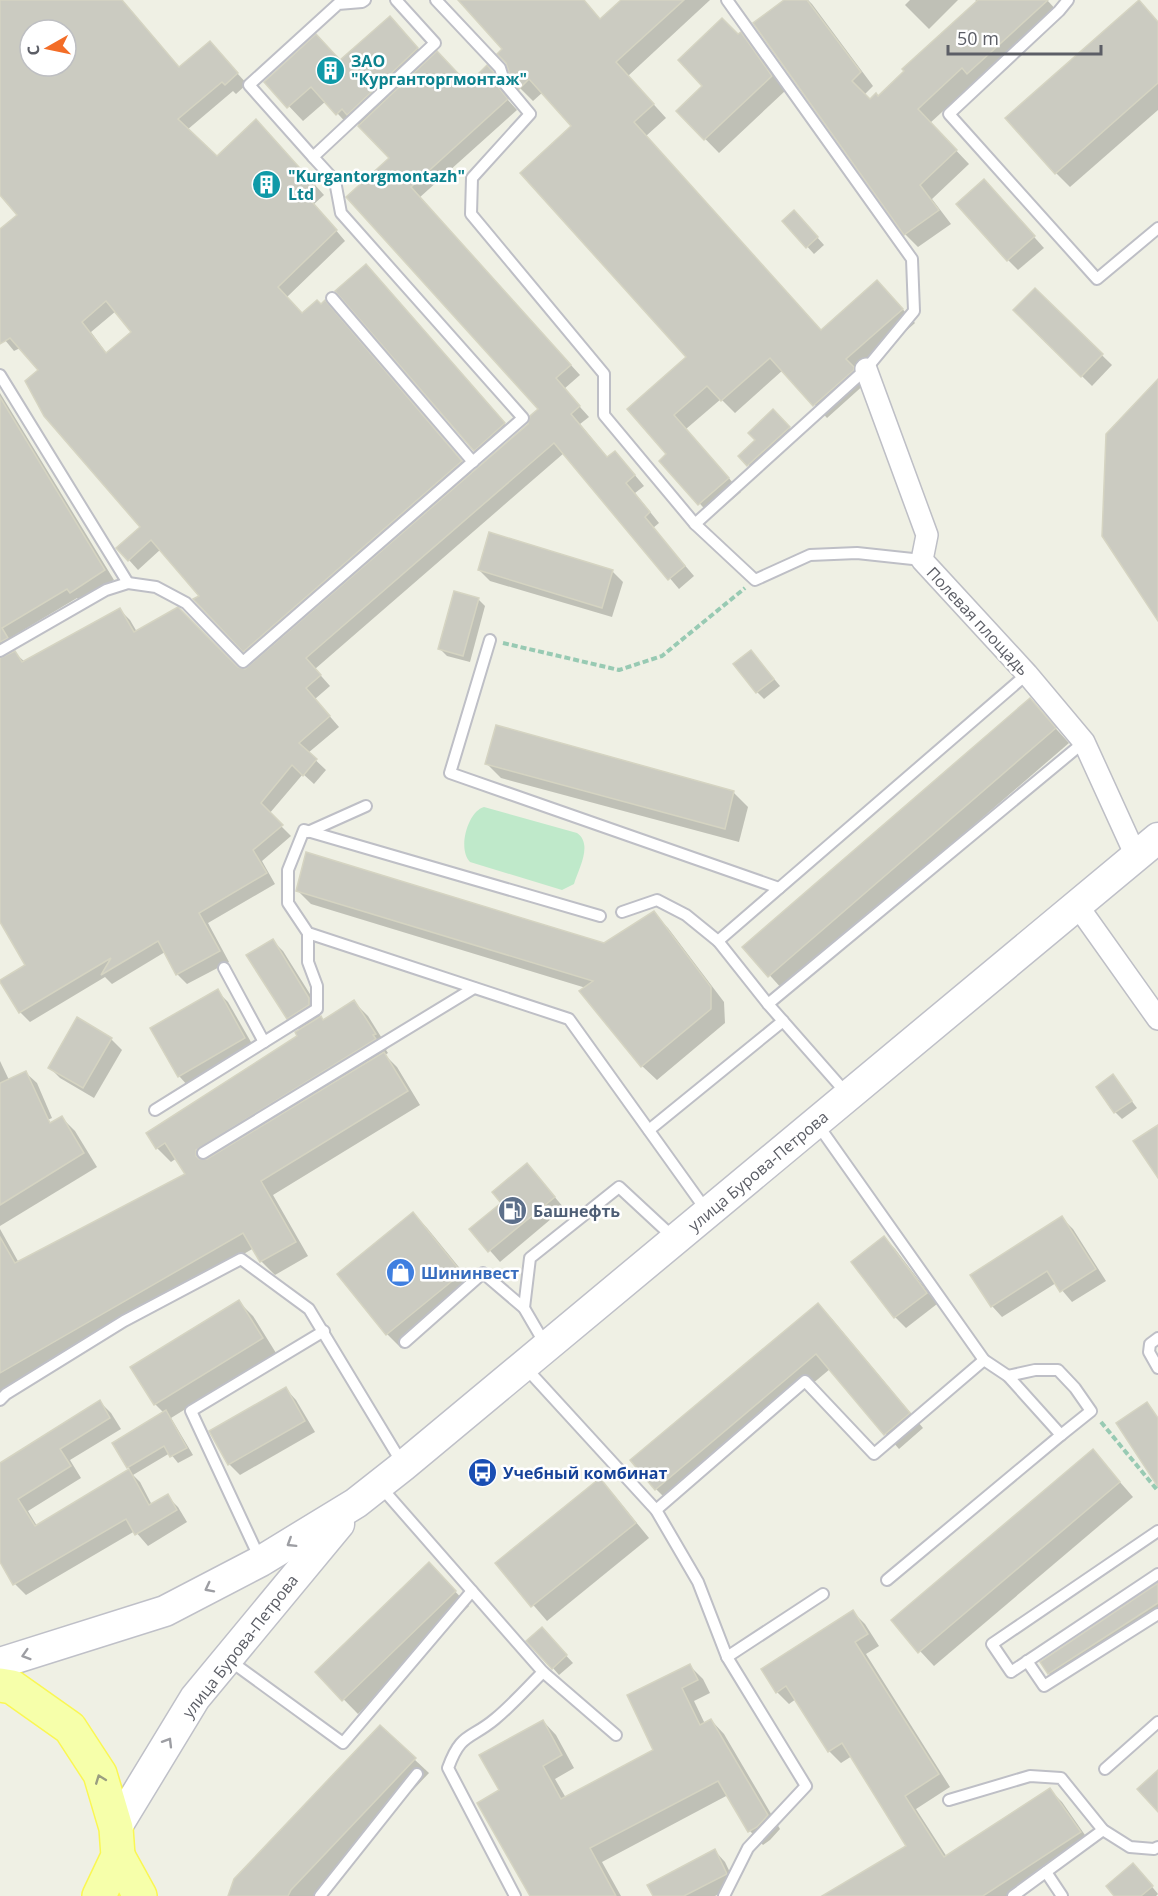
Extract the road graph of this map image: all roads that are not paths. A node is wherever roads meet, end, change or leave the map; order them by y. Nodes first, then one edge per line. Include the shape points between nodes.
1 (364, 0) edge
2 (396, 0) edge
3 (436, 0) edge
4 (727, 0) edge
5 (1068, 0) edge
6 (313, 157) junction
7 (1158, 228) edge
8 (332, 298) dead end
9 (866, 369) junction
10 (0, 375) edge
11 (473, 462) junction
12 (695, 524) junction
13 (922, 560) junction
14 (128, 583) junction
15 (490, 640) road end
16 (0, 651) edge
17 (1027, 674) junction
18 (1084, 742) junction
19 (366, 806) dead end
20 (308, 832) junction
21 (1147, 847) edge
22 (779, 888) junction
23 (1077, 905) junction
24 (622, 912) dead end
25 (600, 916) dead end
26 (308, 933) junction
27 (718, 941) junction
28 (224, 968) dead end
29 (474, 988) junction
30 (768, 1004) junction
31 (1158, 1019) edge
32 (783, 1021) junction
33 (264, 1042) junction
34 (848, 1095) junction
35 (155, 1110) dead end
36 (816, 1123) junction
37 (649, 1130) junction
38 (203, 1153) dead end
39 (708, 1212) junction
40 (675, 1240) junction
41 (524, 1308) junction
42 (324, 1331) junction
43 (1158, 1338) edge
44 (405, 1342) dead end
45 (546, 1347) junction
46 (984, 1360) junction
47 (524, 1366) junction
48 (1158, 1368) edge
49 (1008, 1376) junction
50 (0, 1400) edge
51 (1061, 1435) junction
52 (403, 1466) junction
53 (368, 1494) junction
54 (656, 1510) junction
55 (1158, 1531) edge
56 (261, 1561) junction
57 (1158, 1574) edge
58 (887, 1580) dead end
59 (472, 1592) junction
60 (823, 1594) dead end
61 (1158, 1614) edge
62 (727, 1657) junction
63 (226, 1658) junction
64 (1027, 1661) junction
65 (0, 1663) edge
66 (543, 1672) junction
67 (0, 1685) edge
68 (1158, 1722) edge
69 (616, 1735) dead end
70 (1105, 1769) dead end
71 (417, 1774) dead end
72 (949, 1800) dead end
73 (1103, 1830) junction
74 (117, 1842) junction
75 (1158, 1846) edge
76 (1046, 1872) junction
77 (99, 1896) edge
78 (140, 1896) edge
79 (320, 1896) edge
80 (515, 1896) edge
81 (724, 1896) edge
82 (1013, 1896) edge
83 (1062, 1896) edge

1 - 6 lane via 338,4 249,85
2 - 6 lane via 435,43
3 - 12 lane via 500,68 505,84 530,114 472,178 471,214 604,374 604,415
4 - 9 lane via 912,259 914,311
5 - 7 lane via 949,114 1097,279
6 - 11 lane via 335,181 341,213 523,418
8 - 11 lane
9 - 12 lane
9 - 13 street, Полевая площадь via 927,535
10 - 14 lane
11 - 14 lane via 243,662 186,603 156,587
12 - 13 lane via 755,580 810,555 857,553
13 - 17 street, Полевая площадь
14 - 16 lane via 106,590
15 - 22 lane via 450,773
17 - 18 street, Полевая площадь
17 - 22 lane
18 - 21 street, Полевая площадь
18 - 30 lane
19 - 20 lane
20 - 25 lane
20 - 26 lane via 304,831 288,870 288,903
21 - 23 main road, улица Бурова-Петрова
22 - 27 lane
23 - 31 street
23 - 34 main road, улица Бурова-Петрова
24 - 27 lane via 657,900 686,915
26 - 29 lane
26 - 33 lane via 308,962 317,986 317,1009
27 - 30 lane
28 - 33 lane
29 - 37 lane via 569,1019
29 - 38 lane
30 - 32 lane
32 - 34 lane
32 - 37 lane
33 - 35 lane
34 - 36 main road, улица Бурова-Петрова
36 - 39 main road, улица Бурова-Петрова
36 - 46 lane
37 - 39 lane
39 - 40 main road, улица Бурова-Петрова
40 - 41 lane via 619,1187 530,1258
40 - 45 main road, улица Бурова-Петрова
41 - 44 lane via 483,1273
41 - 45 lane
42 - 50 lane via 309,1309 241,1259 124,1322
42 - 52 lane
42 - 56 lane via 191,1411
43 - 48 lane via 1150,1344 1149,1352
45 - 47 main road, улица Бурова-Петрова
46 - 49 lane
46 - 54 lane via 874,1454 805,1381
47 - 52 main road, улица Бурова-Петрова
47 - 54 lane
49 - 51 lane
49 - 51 lane via 1058,1370 1076,1388 1091,1411
51 - 58 lane
52 - 53 main road, улица Бурова-Петрова
53 -> 56 main road, улица Бурова-Петрова
53 - 59 lane
53 - 63 main road, улица Бурова-Петрова
54 - 62 lane via 698,1582
55 - 64 lane via 992,1644 1011,1672
56 -> 65 main road, улица Бурова-Петрова via 165,1611
57 - 64 lane
59 - 63 lane via 343,1743
59 - 66 lane
60 - 62 lane
61 - 64 lane via 1044,1686
62 - 81 lane via 806,1786 748,1848
74 -> 63 main road, улица Бурова-Петрова via 195,1698
66 - 69 lane
66 - 80 lane via 494,1720 466,1737 454,1751 448,1768
74 -> 67 main road via 100,1774 70,1728 12,1687
68 - 70 lane
71 - 79 lane
72 - 73 lane via 1030,1776 1061,1778
73 - 75 lane via 1130,1847
73 - 76 lane
74 - 77 main road
74 - 78 main road
76 - 82 lane
76 - 83 lane

